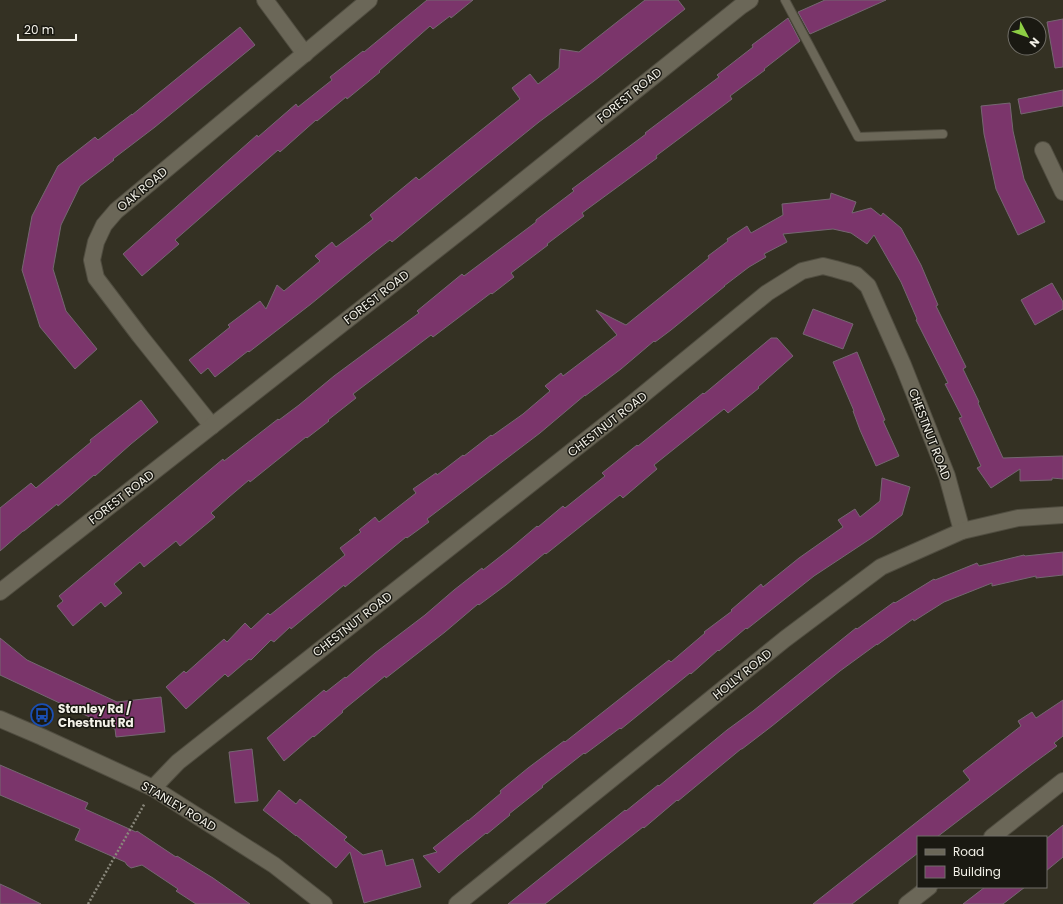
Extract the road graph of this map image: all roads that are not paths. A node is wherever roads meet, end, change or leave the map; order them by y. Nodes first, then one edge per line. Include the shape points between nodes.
1 (265, 0) edge
2 (369, 0) edge
3 (750, 0) edge
4 (785, 0) edge
5 (305, 54) junction
6 (943, 134) dead end
7 (1043, 150) dead end
8 (1063, 192) edge
9 (212, 426) junction
10 (1063, 515) edge
11 (962, 531) junction
12 (0, 592) edge
13 (0, 719) edge
14 (1063, 781) edge
15 (153, 788) junction
16 (993, 836) edge
17 (927, 888) edge
18 (324, 904) edge
19 (457, 904) edge
20 (907, 904) edge

1 - 5 street
2 - 5 street, OAK ROAD
3 - 9 street, FOREST ROAD
4 - 6 lane via 858,137
5 - 9 street, OAK ROAD via 116,211 104,225 96,242 92,260 96,278
7 - 8 street
9 - 12 street, FOREST ROAD
10 - 11 street, HOLLY ROAD via 1018,518
11 - 15 street, CHESTNUT ROAD via 947,476 868,286 856,275 823,266 802,271 768,293 628,408 184,757
11 - 19 street, HOLLY ROAD via 881,567 779,644
13 - 15 street, STANLEY ROAD
14 - 16 street
15 - 18 street, STANLEY ROAD via 274,865
17 - 20 street

